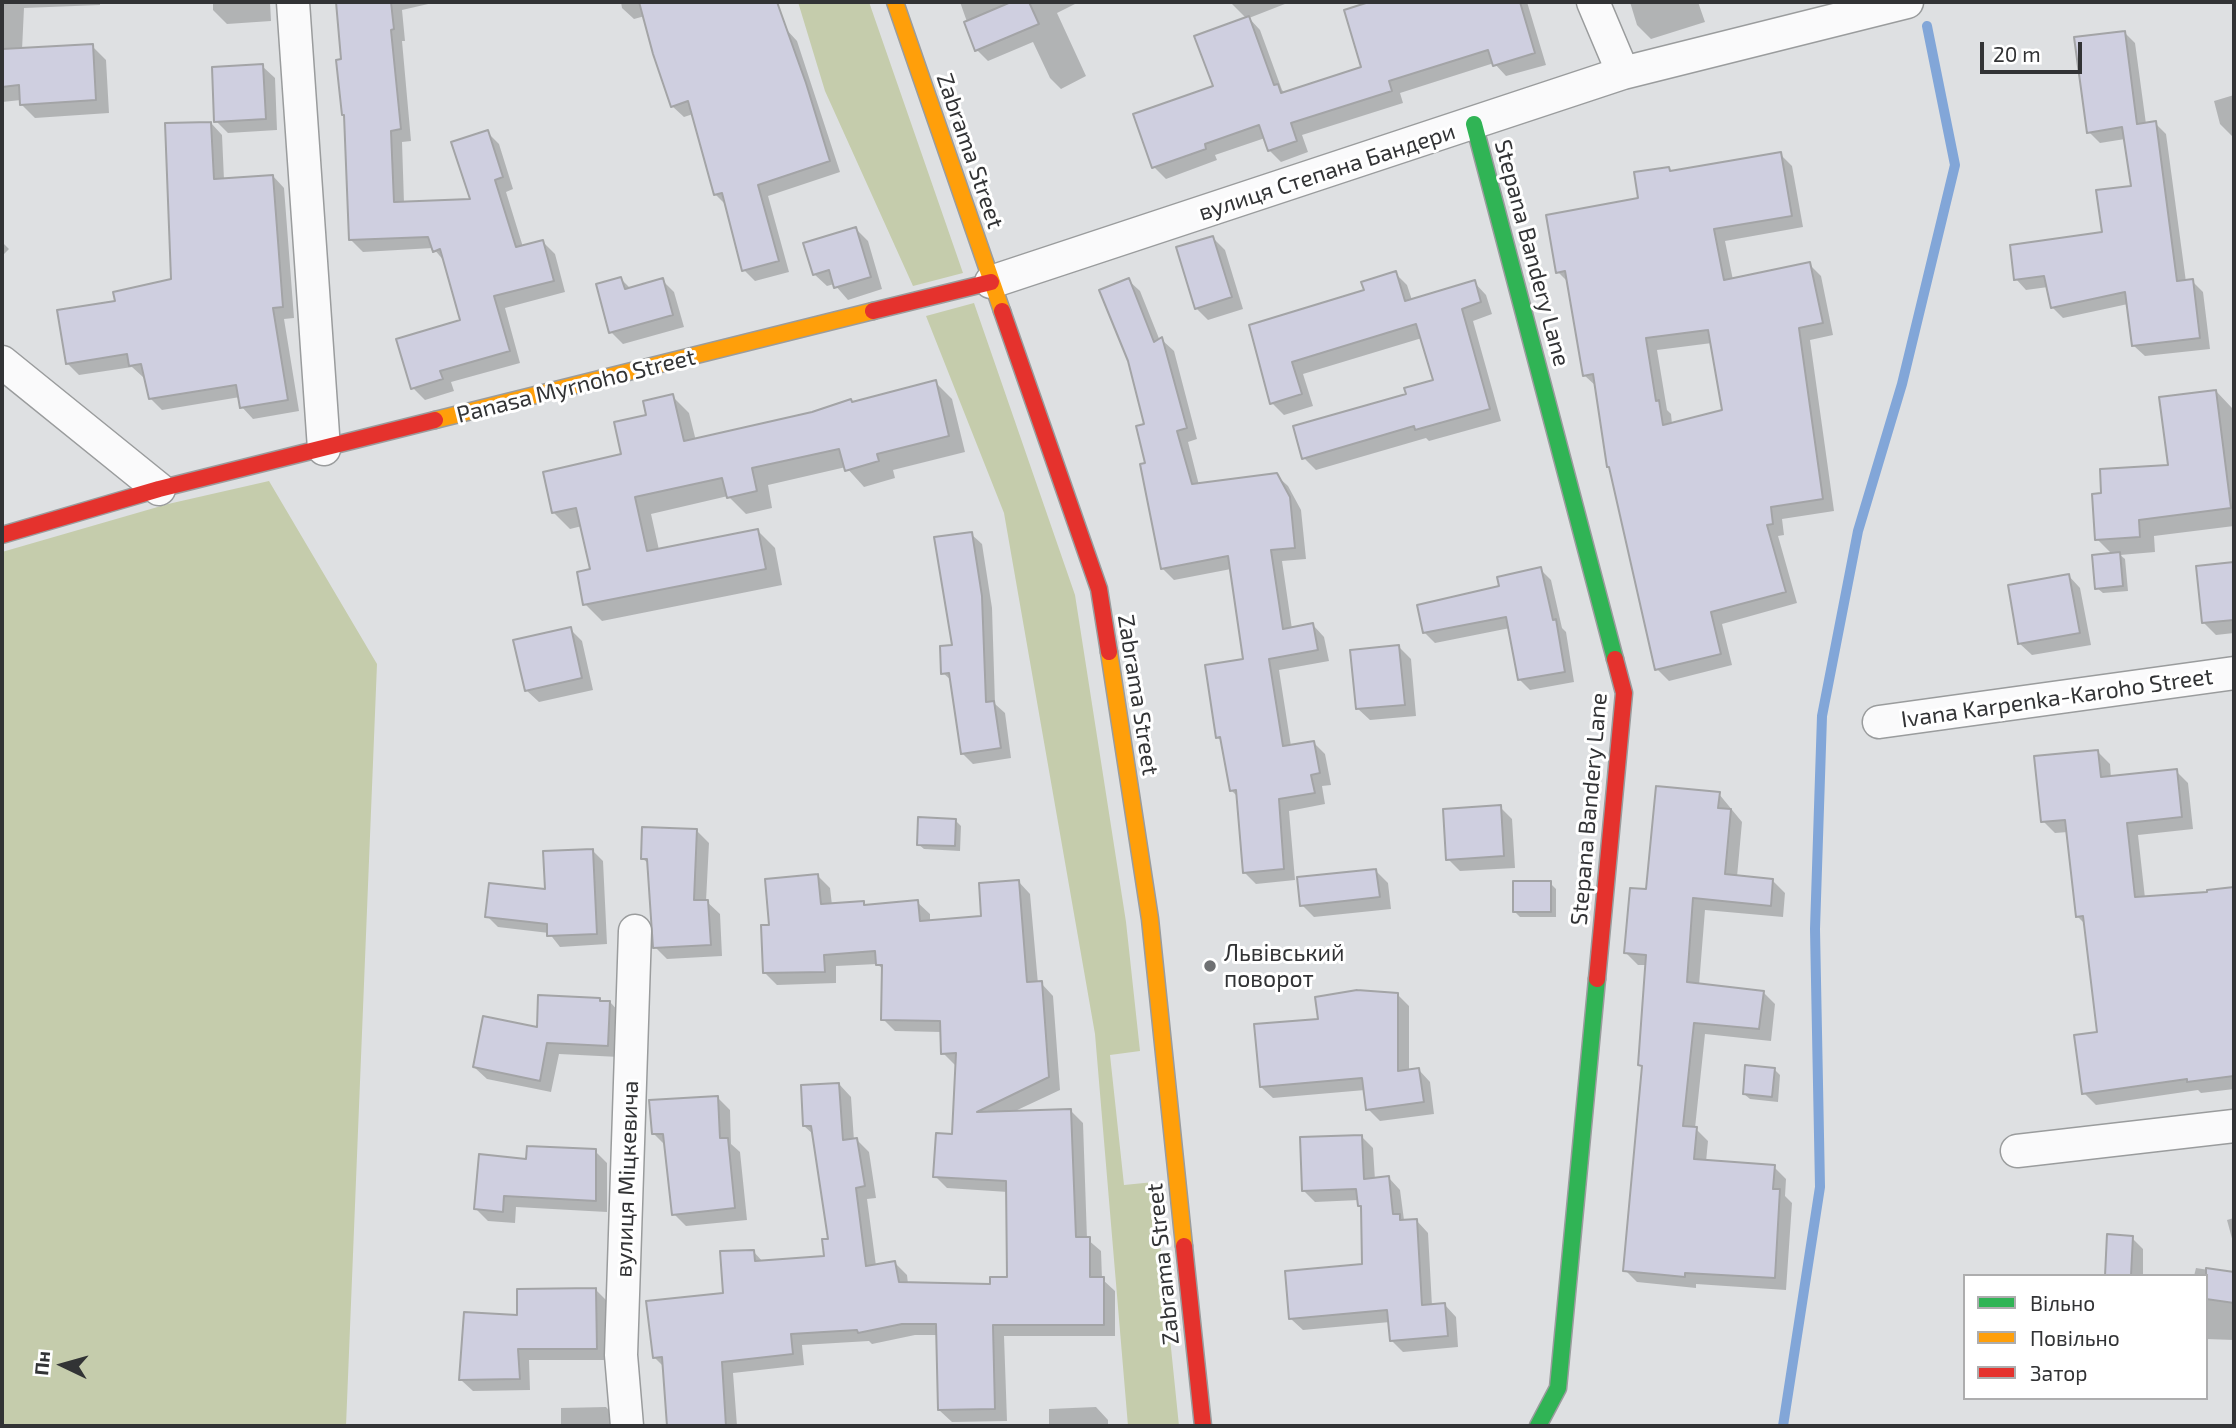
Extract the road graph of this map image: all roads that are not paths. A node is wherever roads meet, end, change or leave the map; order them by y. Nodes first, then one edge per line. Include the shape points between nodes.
1 (293, 2) edge
2 (895, 2) edge
3 (1593, 2) edge
4 (1907, 2) edge
5 (1623, 73) junction
6 (1474, 124) junction
7 (991, 282) junction
8 (2, 362) edge
9 (324, 449) junction
10 (159, 489) junction
11 (2, 535) edge
12 (2234, 673) edge
13 (1879, 722) dead end
14 (635, 931) dead end
15 (2234, 1126) edge
16 (2017, 1151) dead end
17 (627, 1426) edge
18 (1203, 1426) edge
19 (1538, 1426) edge

1 - 9 street
2 - 7 street, Zabrama Street
3 - 5 street
4 - 5 street, вулиця Степана Бандери
5 - 6 street, вулиця Степана Бандери
6 - 7 street, вулиця Степана Бандери
6 - 19 street, Stepana Bandery Lane via 1624,693 1558,1388
7 - 9 street, Panasa Myrnoho Street
7 - 18 street, Zabrama Street via 1099,589 1150,919
8 - 10 street
9 - 10 street, Panasa Myrnoho Street
10 - 11 street, Panasa Myrnoho Street
12 - 13 street, Ivana Karpenka-Karoho Street
14 - 17 street, вулиця Міцкевича via 621,1355
15 - 16 street

